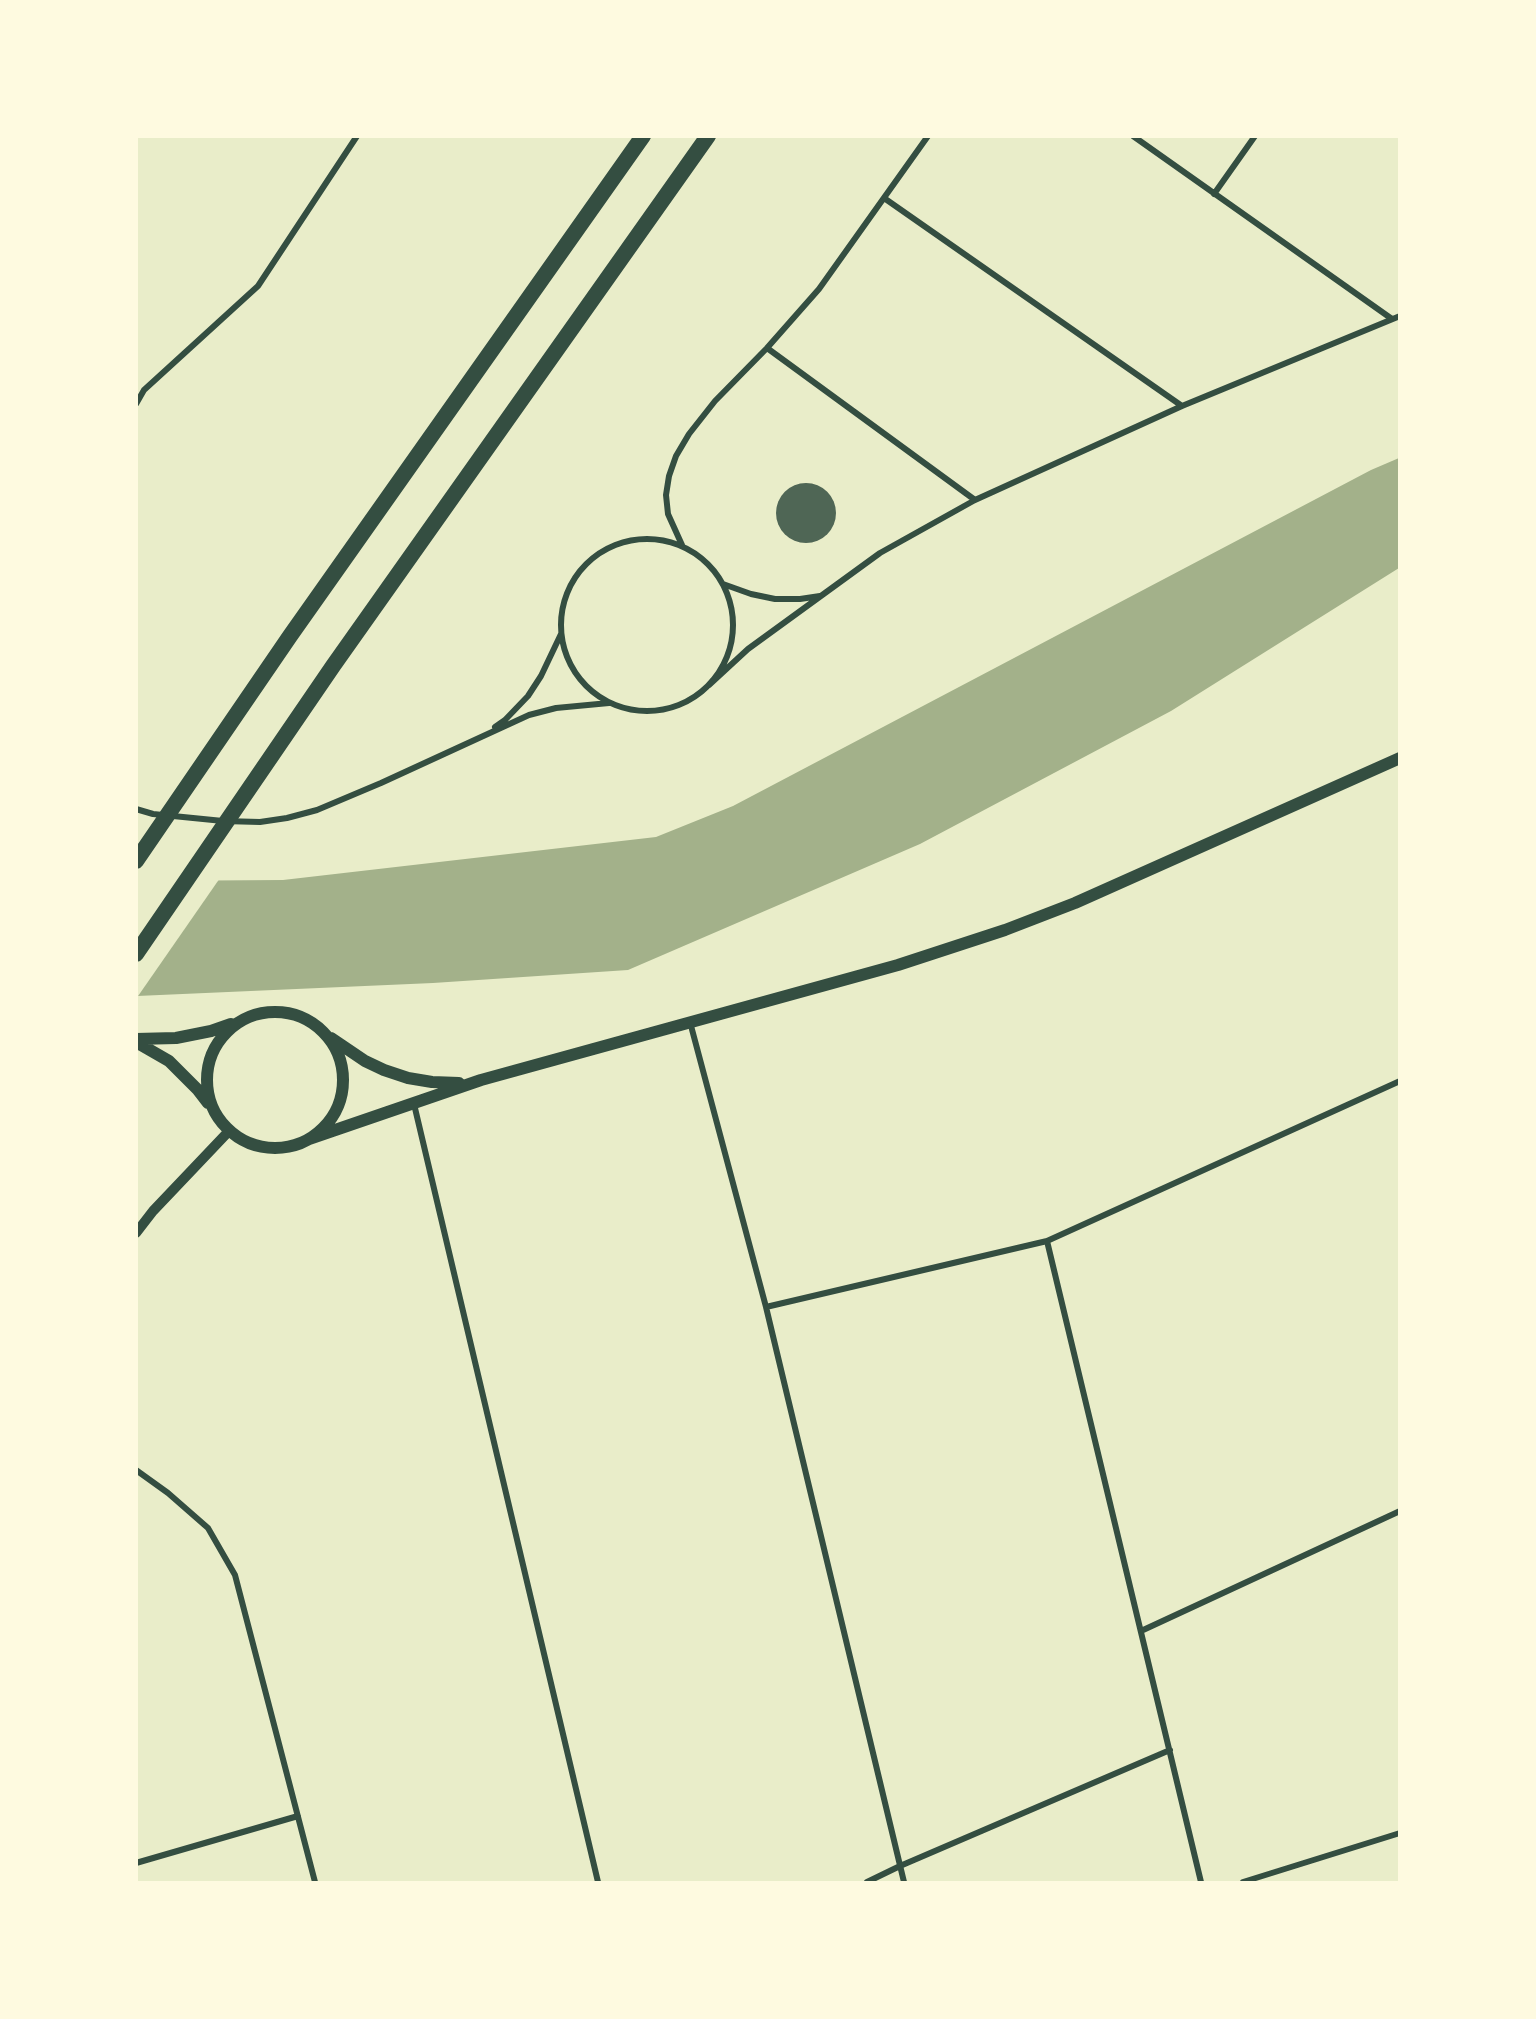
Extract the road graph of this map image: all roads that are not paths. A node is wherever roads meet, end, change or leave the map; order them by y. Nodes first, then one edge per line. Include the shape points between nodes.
1 (643, 136) edge
2 (708, 136) edge
3 (927, 136) edge
4 (1132, 136) edge
5 (1254, 136) edge
6 (354, 137) edge
7 (1214, 194) junction
8 (884, 198) junction
9 (1400, 316) edge
10 (1392, 319) junction
11 (767, 348) junction
12 (136, 404) edge
13 (1182, 406) junction
14 (975, 500) junction
15 (682, 546) junction
16 (723, 584) junction
17 (823, 595) junction
18 (561, 634) junction
19 (709, 685) junction
20 (609, 703) junction
21 (482, 736) junction
22 (1400, 758) edge
23 (136, 809) edge
24 (136, 861) edge
25 (136, 954) edge
26 (240, 1021) junction
27 (690, 1022) junction
28 (320, 1029) junction
29 (136, 1040) edge
30 (481, 1080) junction
31 (1400, 1081) edge
32 (414, 1103) junction
33 (216, 1114) junction
34 (229, 1131) junction
35 (309, 1139) junction
36 (136, 1233) edge
37 (1047, 1240) junction
38 (766, 1307) junction
39 (136, 1470) edge
40 (1400, 1511) edge
41 (1141, 1631) junction
42 (1170, 1750) junction
43 (298, 1816) junction
44 (1400, 1833) edge
45 (136, 1863) edge
46 (900, 1866) junction
47 (315, 1882) edge
48 (598, 1882) edge
49 (867, 1882) edge
50 (904, 1882) edge
51 (1201, 1882) edge
52 (1243, 1882) edge

1 - 24 highway
2 - 25 highway via 333,666
3 - 8 street
4 - 7 street
5 - 7 street
6 - 12 street via 258,286 144,390
7 - 10 street
8 - 11 street via 819,289
8 - 13 street
9 - 10 street
10 - 13 street
11 - 14 street
11 - 15 street via 695,425 676,456 666,495 668,514
13 - 14 street
14 - 17 street via 880,553
15 - 16 street via 706,562
15 - 18 street via 652,538 622,541 595,555 574,576 562,604
16 - 17 street via 775,600
16 - 19 street via 732,609 732,637 725,663
17 - 19 street via 747,649
18 - 20 street via 569,663 587,687
18 - 21 street via 528,696 505,720
19 - 20 street via 688,701 662,710 635,710
20 - 21 street via 538,712
21 - 23 street via 347,798 287,818 260,822 201,819
22 - 27 main road via 1075,903 1005,930 898,965
26 - 28 main road via 281,1012 302,1017
26 - 29 main road via 176,1038
26 - 33 main road via 223,1035 212,1053 207,1073 208,1094
27 - 30 main road
27 - 38 street
28 - 30 main road via 365,1061 408,1078 455,1084
28 - 35 main road via 334,1046 343,1087 326,1126
29 - 33 main road via 170,1061
30 - 32 main road
31 - 37 street
32 - 35 main road
32 - 48 street
33 - 34 main road
34 - 35 main road via 247,1143 268,1148 290,1147
34 - 36 street
37 - 38 street
37 - 41 street
38 - 46 street
39 - 43 street via 208,1528 235,1575
40 - 41 street
41 - 42 street
42 - 46 street
42 - 51 street
43 - 45 street
43 - 47 street
44 - 52 street
46 - 49 street
46 - 50 street

